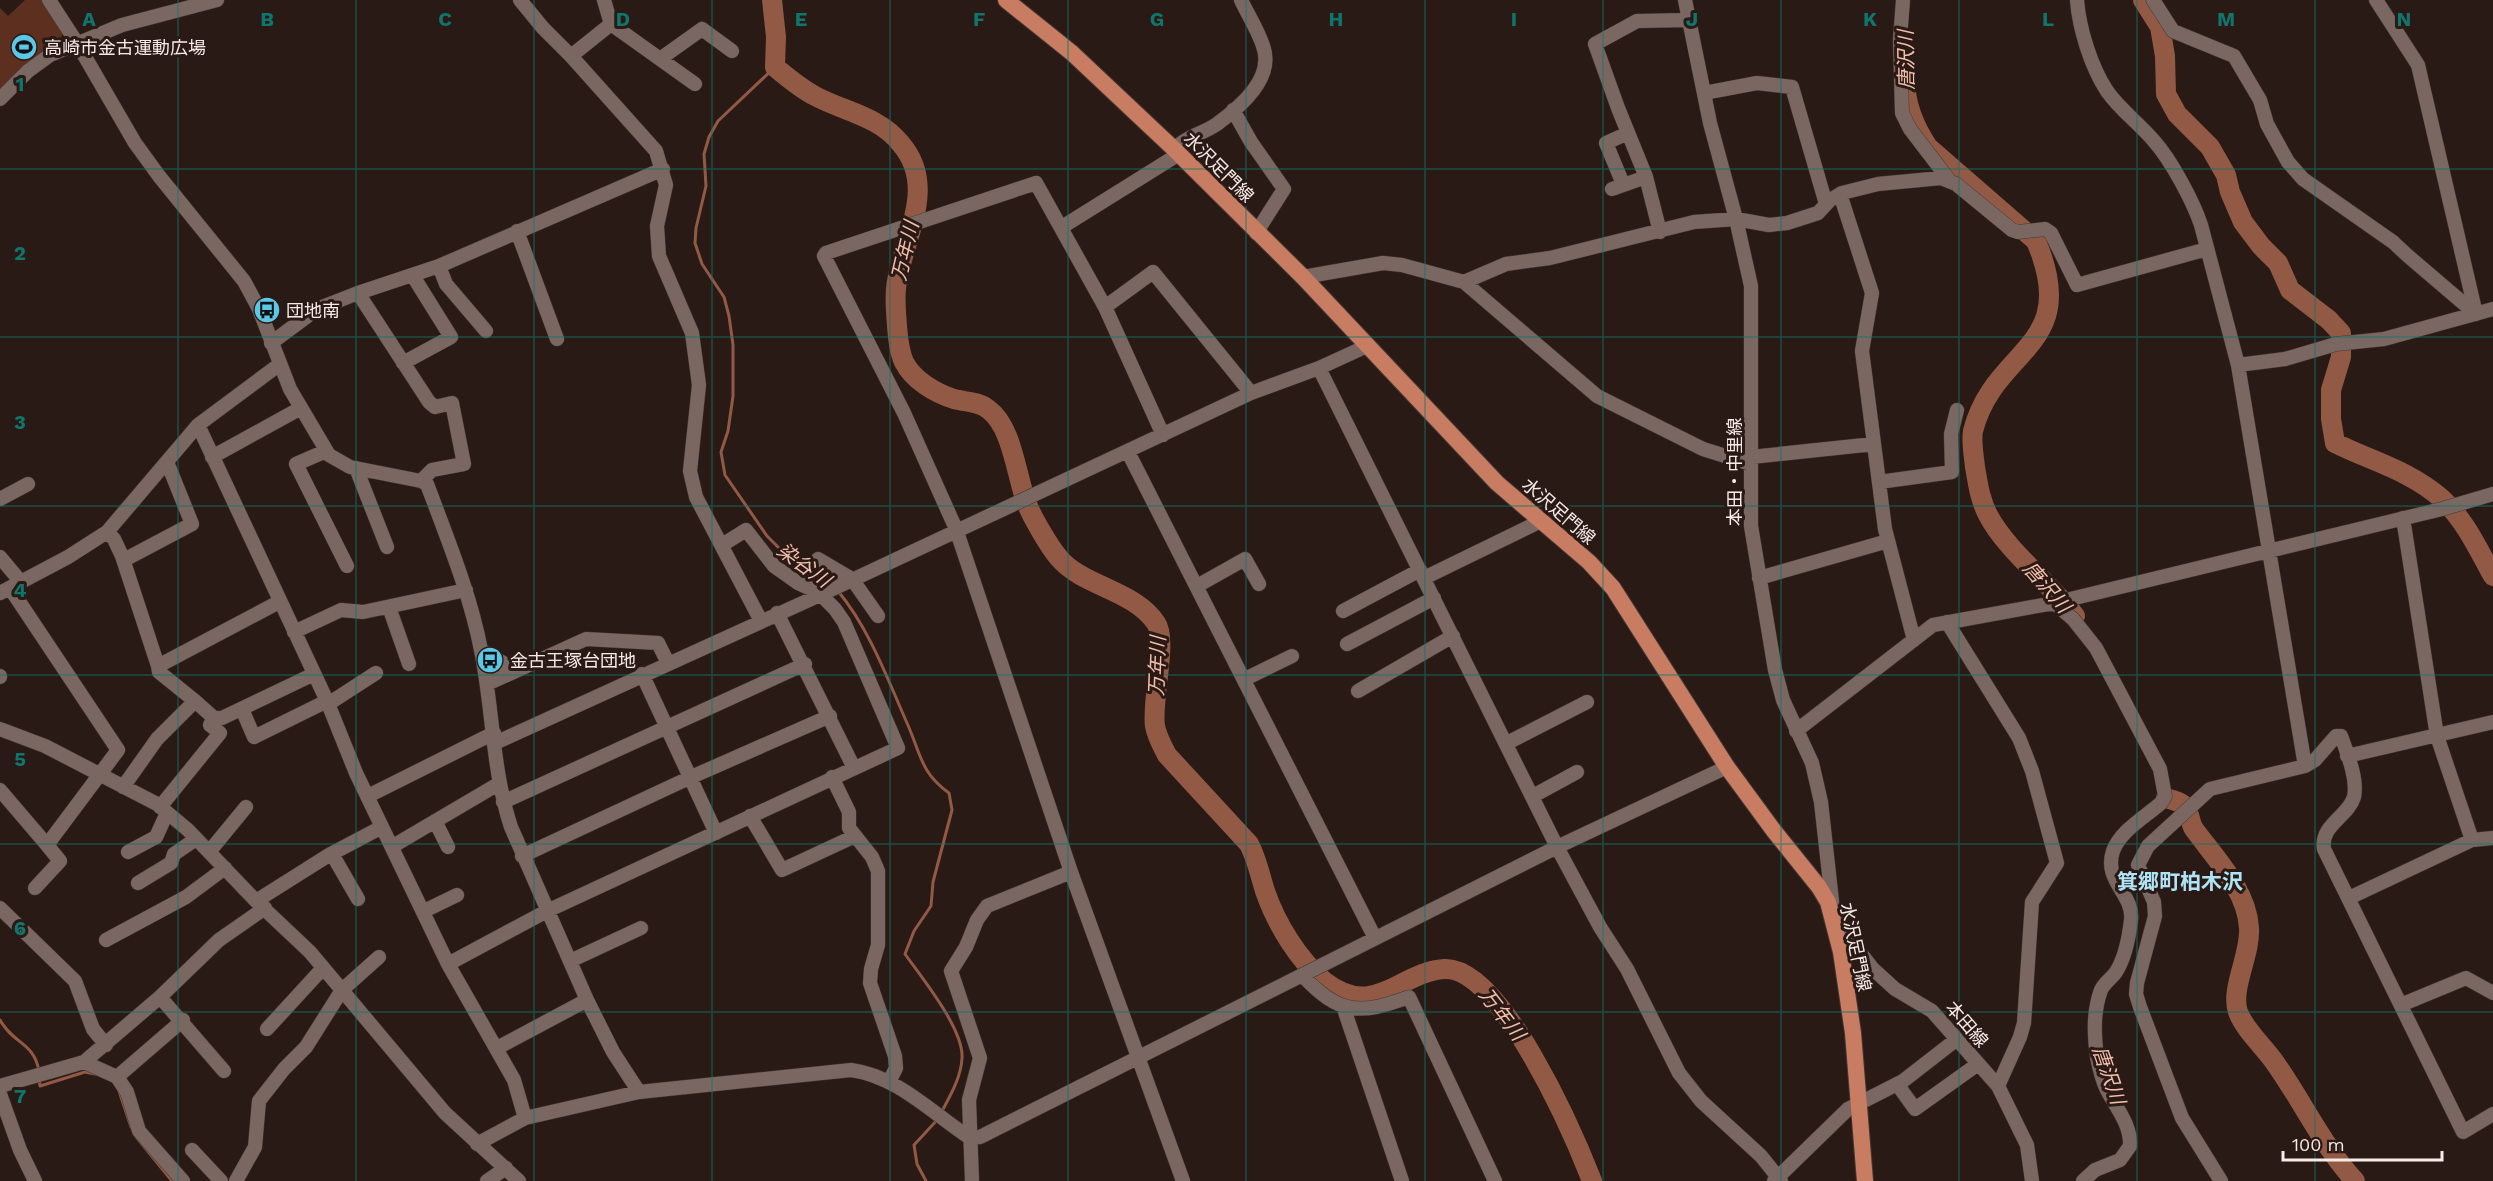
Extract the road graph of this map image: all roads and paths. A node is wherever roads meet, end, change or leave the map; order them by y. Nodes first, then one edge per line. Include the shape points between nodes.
1 (49, 0) edge
2 (218, 0) edge
3 (520, 0) edge
4 (604, 0) edge
5 (1006, 0) edge
6 (1241, 0) edge
7 (1685, 0) edge
8 (1903, 0) edge
9 (2077, 0) edge
10 (2153, 0) edge
11 (2376, 0) edge
12 (1688, 20) junction
13 (611, 24) junction
14 (77, 43) junction
15 (732, 51) dead end
16 (571, 56) junction
17 (660, 59) junction
18 (695, 84) dead end
19 (1704, 93) junction
20 (0, 99) edge
21 (1233, 110) junction
22 (1628, 133) junction
23 (1176, 151) junction
24 (663, 169) junction
25 (1646, 177) junction
26 (1949, 180) junction
27 (1839, 195) junction
28 (1826, 204) junction
29 (1736, 219) junction
30 (1062, 227) junction
31 (517, 231) junction
32 (1660, 232) junction
33 (1256, 233) junction
34 (2207, 249) junction
35 (439, 266) junction
36 (413, 276) junction
37 (1303, 277) junction
38 (1464, 282) junction
39 (358, 293) junction
40 (1105, 307) junction
41 (2493, 309) edge
42 (2476, 314) junction
43 (486, 331) dead end
44 (557, 339) dead end
45 (271, 343) junction
46 (1367, 346) junction
47 (403, 363) junction
48 (280, 364) junction
49 (2238, 365) junction
50 (1319, 368) junction
51 (1251, 393) junction
52 (301, 408) junction
53 (1957, 410) dead end
54 (198, 425) junction
55 (1163, 435) junction
56 (1874, 444) junction
57 (326, 451) junction
58 (1128, 452) junction
59 (212, 457) junction
60 (1751, 460) junction
61 (167, 462) junction
62 (356, 468) junction
63 (421, 481) junction
64 (1880, 482) junction
65 (28, 484) dead end
66 (2493, 494) edge
67 (0, 499) edge
68 (2403, 518) junction
69 (1540, 521) junction
70 (956, 529) junction
71 (107, 532) junction
72 (1888, 541) junction
73 (722, 545) junction
74 (387, 547) dead end
75 (2270, 550) junction
76 (0, 557) edge
77 (818, 559) dead end
78 (124, 560) junction
79 (347, 566) dead end
80 (1422, 574) junction
81 (1759, 578) junction
82 (847, 582) junction
83 (1259, 584) dead end
84 (1197, 586) junction
85 (10, 588) edge
86 (466, 590) junction
87 (825, 592) junction
88 (1434, 598) junction
89 (279, 602) junction
90 (2056, 602) junction
91 (389, 607) junction
92 (1343, 611) dead end
93 (777, 613) junction
94 (878, 616) dead end
95 (761, 621) junction
96 (1947, 622) junction
97 (294, 632) junction
98 (1453, 636) junction
99 (1914, 640) junction
100 (1347, 644) dead end
101 (481, 650) junction
102 (1292, 656) dead end
103 (668, 663) junction
104 (408, 664) dead end
105 (805, 664) junction
106 (158, 666) junction
107 (376, 673) dead end
108 (314, 674) junction
109 (507, 674) junction
110 (642, 674) junction
111 (1245, 680) junction
112 (487, 684) junction
113 (1358, 691) dead end
114 (195, 701) junction
115 (327, 702) junction
116 (1587, 702) dead end
117 (242, 709) junction
118 (830, 716) junction
119 (214, 718) junction
120 (2493, 722) edge
121 (667, 728) junction
122 (0, 729) edge
123 (1796, 731) junction
124 (2437, 736) junction
125 (495, 738) junction
126 (1506, 743) junction
127 (2348, 756) junction
128 (2305, 766) junction
129 (1727, 767) junction
130 (854, 768) junction
131 (1577, 772) dead end
132 (99, 775) junction
133 (832, 777) junction
134 (689, 778) junction
135 (500, 783) junction
136 (123, 787) junction
137 (0, 790) edge
138 (368, 796) junction
139 (1533, 796) junction
140 (502, 802) junction
141 (246, 807) dead end
142 (163, 810) junction
143 (750, 816) junction
144 (435, 821) junction
145 (382, 827) junction
146 (716, 832) junction
147 (855, 837) junction
148 (2493, 838) edge
149 (196, 839) junction
150 (2472, 840) junction
151 (47, 845) junction
152 (393, 846) junction
153 (448, 847) dead end
154 (1557, 847) junction
155 (128, 852) dead end
156 (209, 852) junction
157 (332, 854) junction
158 (522, 856) junction
159 (225, 868) junction
160 (1071, 872) junction
161 (138, 883) dead end
162 (35, 888) dead end
163 (457, 895) dead end
164 (2349, 898) junction
165 (358, 899) dead end
166 (260, 905) junction
167 (0, 908) edge
168 (424, 911) junction
169 (547, 911) junction
170 (1834, 919) junction
171 (641, 928) dead end
172 (1374, 938) junction
173 (106, 940) dead end
174 (379, 957) dead end
175 (570, 961) junction
176 (448, 964) junction
177 (323, 968) junction
178 (1302, 975) junction
179 (342, 990) junction
180 (2493, 993) edge
181 (160, 997) junction
182 (587, 999) junction
183 (2403, 1004) junction
184 (1343, 1006) junction
185 (183, 1020) junction
186 (267, 1029) dead end
187 (1957, 1039) junction
188 (106, 1045) junction
189 (497, 1048) junction
190 (1137, 1058) junction
191 (84, 1062) junction
192 (1978, 1064) junction
193 (224, 1071) dead end
194 (117, 1077) junction
195 (890, 1080) junction
196 (1897, 1084) junction
197 (0, 1086) edge
198 (1998, 1086) junction
199 (639, 1092) junction
200 (0, 1094) edge
201 (1860, 1101) junction
202 (2493, 1114) edge
203 (525, 1118) junction
204 (970, 1138) junction
205 (477, 1144) junction
206 (192, 1150) dead end
207 (506, 1168) junction
208 (1777, 1180) edge
209 (35, 1181) edge
210 (183, 1181) edge
211 (221, 1181) edge
212 (236, 1181) edge
213 (487, 1181) edge
214 (519, 1181) edge
215 (972, 1181) edge
216 (1183, 1181) edge
217 (1402, 1181) edge
218 (1495, 1181) edge
219 (1865, 1181) edge
220 (2032, 1181) edge
221 (2083, 1181) edge
222 (2221, 1181) edge

1 - 14 street
2 - 14 street via 122,25
3 - 16 street
4 - 13 street
5 - 23 main road, 水沢足門線 via 1072,53
6 - 21 street via 1264,48 1264,63 1262,80
7 - 12 street, 本田・中里線
8 - 26 street via 1902,113
9 - 34 street via 2081,30 2102,82 2157,144 2193,203
10 - 42 street via 2173,31 2234,56 2260,100 2267,124 2288,162 2303,179 2394,242
11 - 42 street via 2418,65
12 - 19 street, 本田・中里線
12 - 22 street via 1637,21 1595,44
13 - 16 street
13 - 17 street
14 - 20 street via 50,55
14 - 45 street via 135,143 244,281
15 - 17 street via 702,29
16 - 24 street via 656,151
17 - 18 street
19 - 28 street via 1757,83 1792,87
19 - 29 street, 本田・中里線
21 - 23 street via 1217,123 1186,137
21 - 33 street via 1284,189
22 - 25 street
22 - 25 street via 1606,143 1617,187
23 - 30 street
23 - 33 main road, 水沢足門線
24 - 31 street
24 - 73 street via 666,185 657,226 658,256 692,333 699,386 691,483
25 - 32 street
26 - 27 street via 1878,184
26 - 34 street via 2012,230 2051,232 2077,285
27 - 28 street
27 - 56 street via 1872,293 1862,351
28 - 29 street via 1818,213 1787,223 1769,225
29 - 32 street via 1694,222
29 - 60 street, 本田・中里線 via 1752,302
30 - 40 street
30 - 70 street via 1036,183 824,256 904,413
31 - 35 street
31 - 44 street
32 - 38 street via 1550,258 1506,264
33 - 37 main road, 水沢足門線
34 - 49 street
35 - 36 street
35 - 43 street via 446,284
36 - 39 street
36 - 47 street via 450,337
37 - 38 street via 1383,263
37 - 46 main road, 水沢足門線
38 - 60 street via 1597,396 1703,449
39 - 45 street via 317,309
39 - 47 street
40 - 51 street via 1153,272
40 - 55 street
41 - 42 street
42 - 49 street via 2384,339 2336,344 2285,359
45 - 48 street
46 - 50 street
46 - 69 main road, 水沢足門線 via 1497,483
47 - 63 street via 432,405 452,403 464,464 432,470
48 - 52 street
48 - 54 street
49 - 75 street
50 - 51 street
50 - 80 street
51 - 55 street
52 - 57 street
52 - 59 street
53 - 64 street via 1951,434 1952,472
54 - 59 street
54 - 61 street
55 - 58 street
56 - 60 street
56 - 64 street
57 - 62 street via 338,462
57 - 79 street via 296,464
58 - 70 street
58 - 84 street
59 - 89 street
60 - 81 street, 本田・中里線 via 1751,526
61 - 71 street
61 - 78 street via 192,524
62 - 63 street
62 - 74 street
63 - 86 street via 427,484
64 - 72 street
65 - 67 street
66 - 68 street
68 - 75 street
68 - 124 street
69 - 80 street
69 - 129 main road, 水沢足門線 via 1613,588
70 - 82 street
70 - 160 street
71 - 78 street
71 - 85 street
72 - 81 street
72 - 99 street
73 - 87 street via 746,530 786,576
73 - 95 street
75 - 90 street
75 - 128 street
76 - 85 street
77 - 82 street
78 - 106 street
80 - 88 street
80 - 92 street
81 - 123 street, 本田・中里線 via 1775,670
82 - 87 street
82 - 94 street
83 - 84 street via 1245,558
84 - 111 street
85 - 132 street via 118,750
86 - 91 street
86 - 101 street
87 - 93 street
87 - 130 street via 844,622 898,748
88 - 98 street
88 - 100 street
89 - 97 street
89 - 106 street
90 - 96 street
90 - 221 street via 2097,648 2160,769 2165,796 2119,839 2113,853 2114,881 2128,902 2131,920 2125,952 2102,989 2095,1011 2094,1034 2105,1086 2128,1127 2130,1146 2120,1160 2095,1170
91 - 97 street via 363,612 341,610
91 - 104 street
93 - 95 street
93 - 105 street
95 - 103 street
96 - 99 street via 1933,625
96 - 198 street via 2019,738 2057,863 2032,902 2024,1023
97 - 108 street
98 - 113 street
98 - 126 street
99 - 123 street
101 - 109 street via 505,664
101 - 112 street
102 - 111 street
103 - 109 street via 658,643 586,639
103 - 110 street
105 - 118 street
105 - 121 street
106 - 114 street via 159,672
107 - 115 street
108 - 115 street
108 - 117 street
109 - 112 street
110 - 121 street
110 - 125 street
111 - 172 street
112 - 125 street
114 - 119 street
114 - 136 street via 157,739
115 - 117 street via 254,737
115 - 138 street
116 - 126 street
117 - 119 street
118 - 130 street
118 - 134 street
119 - 142 street via 210,725 220,734
120 - 124 street
121 - 134 street
121 - 140 street
122 - 132 street via 45,746
123 - 170 street, 本田・中里線 via 1812,763 1821,802
124 - 127 street
124 - 150 street
125 - 135 street
125 - 138 street
126 - 139 street
127 - 128 street via 2341,736 2336,736
127 - 164 street via 2355,795 2323,841
128 - 222 street via 2210,789 2148,846 2138,864 2154,902 2155,916 2137,983 2138,1001 2182,1118
129 - 154 street
129 - 170 main road, 水沢足門線 via 1819,887
130 - 133 street
131 - 139 street
132 - 136 street
132 - 151 street
133 - 143 street
133 - 147 street via 849,812 849,828
134 - 146 street
134 - 158 street
135 - 140 street
135 - 144 street
136 - 142 street
137 - 151 street
138 - 145 street
139 - 154 street
140 - 158 street
141 - 156 street
142 - 149 street
142 - 155 street via 156,837
143 - 146 street
143 - 147 street via 782,870
144 - 152 street
144 - 153 street
145 - 152 street
145 - 157 street
146 - 169 street
147 - 195 street via 878,871 878,945 870,983 895,1056 896,1068
148 - 150 street
149 - 156 street
149 - 161 street via 174,854 171,863
150 - 164 street
151 - 162 street via 60,861
152 - 168 street
154 - 172 street
154 - 208 street via 1627,969 1684,1080 1701,1101 1761,1156
156 - 159 street
157 - 165 street
157 - 166 street
158 - 169 street
159 - 166 street
159 - 173 street via 186,897
160 - 190 street
160 - 204 street via 987,906 953,967 951,976 980,1058 969,1100
163 - 168 street
164 - 183 street
166 - 177 street
166 - 181 street
167 - 188 street via 75,981 93,1029
168 - 176 street
169 - 175 street
169 - 176 street
170 - 187 street, 本田線 via 1885,981 1932,1011
170 - 201 main road, 水沢足門線
171 - 175 street
172 - 178 street
174 - 179 street
175 - 182 street
176 - 189 street
177 - 179 street
177 - 186 street
178 - 184 street via 1329,1001
178 - 190 street
179 - 205 street via 438,1105
179 - 212 street via 306,1047 259,1101 255,1147
180 - 183 street via 2466,978
181 - 185 street
181 - 188 street
182 - 189 street
182 - 199 street via 613,1052
183 - 202 street via 2463,1132
184 - 217 street
184 - 218 street via 1372,1009 1409,997
185 - 193 street
185 - 194 street
187 - 192 street, 本田線
187 - 196 street
188 - 191 street
189 - 203 street via 514,1080
190 - 204 street via 980,1137
190 - 216 street
191 - 194 street
191 - 197 street
192 - 196 street via 1915,1108
192 - 198 street, 本田線
194 - 210 street via 127,1092 139,1131
195 - 199 street via 851,1070
195 - 204 street
196 - 201 street
198 - 220 street, 本田線 via 2027,1145
199 - 203 street
200 - 209 street
201 - 208 street
201 - 219 main road, 水沢足門線
203 - 205 street
204 - 215 street
205 - 207 street
206 - 211 street
207 - 213 street
207 - 214 street

